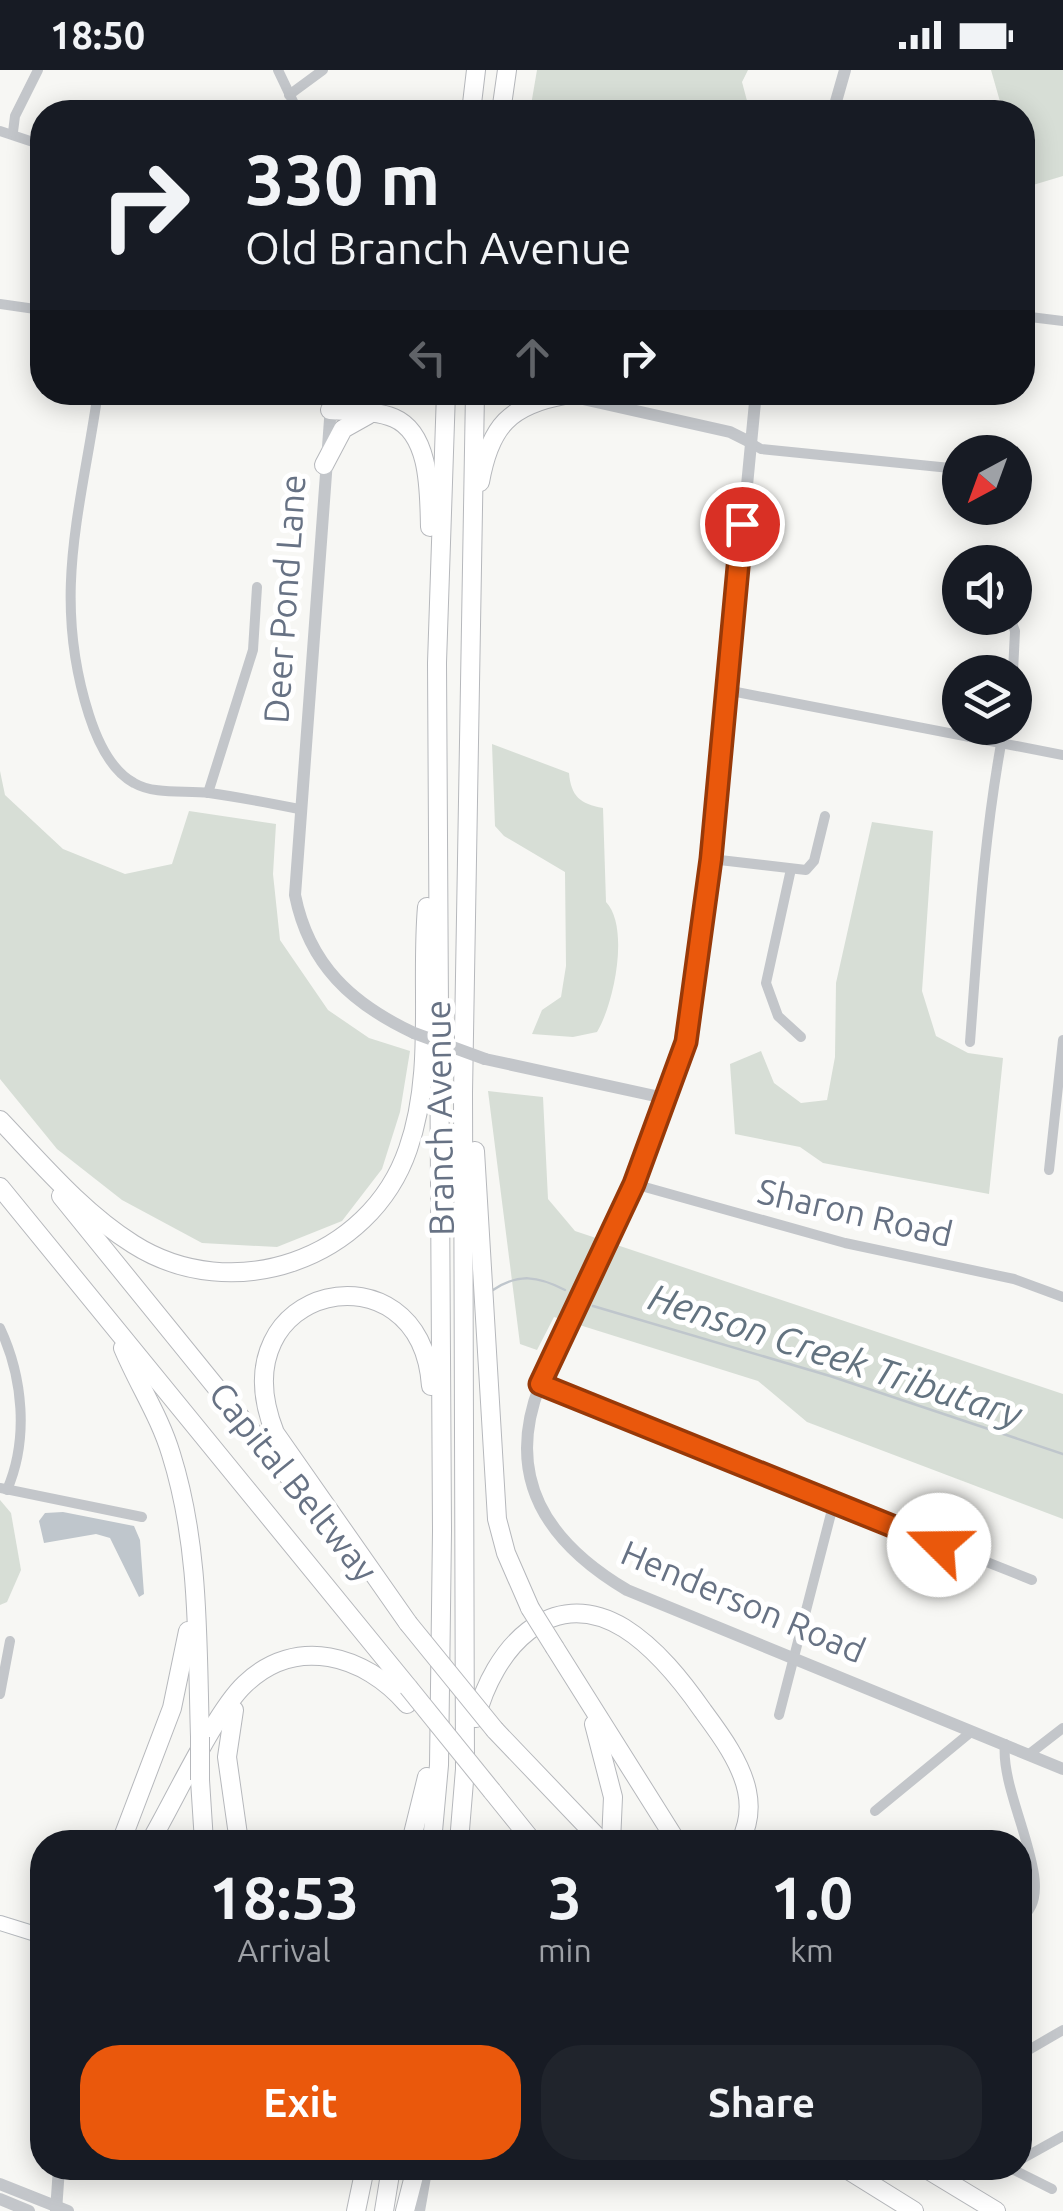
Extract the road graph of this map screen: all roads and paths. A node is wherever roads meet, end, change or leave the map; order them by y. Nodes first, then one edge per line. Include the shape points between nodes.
1 (38, 70) edge
2 (278, 70) edge
3 (323, 70) edge
4 (476, 70) edge
5 (845, 70) edge
6 (290, 95) junction
7 (292, 100) edge
8 (473, 100) edge
9 (836, 100) edge
10 (0, 130) edge
11 (13, 132) junction
12 (30, 140) edge
13 (0, 304) edge
14 (30, 308) edge
15 (1035, 318) edge
16 (1063, 321) edge
17 (96, 405) edge
18 (331, 405) edge
19 (348, 405) edge
20 (446, 405) edge
21 (475, 405) edge
22 (524, 405) edge
23 (611, 405) edge
24 (754, 405) edge
25 (372, 414) junction
26 (748, 441) junction
27 (324, 465) junction
28 (942, 467) edge
29 (257, 587) dead end
30 (471, 593) junction
31 (436, 663) junction
32 (726, 690) junction
33 (942, 732) edge
34 (1001, 745) edge
35 (1007, 745) edge
36 (1063, 755) edge
37 (208, 793) junction
38 (436, 807) junction
39 (299, 809) junction
40 (825, 816) dead end
41 (711, 859) junction
42 (791, 868) junction
43 (466, 952) junction
44 (801, 1037) dead end
45 (1063, 1040) edge
46 (970, 1042) dead end
47 (668, 1098) junction
48 (0, 1120) edge
49 (1049, 1170) dead end
50 (634, 1184) junction
51 (0, 1186) edge
52 (1063, 1296) edge
53 (0, 1328) edge
54 (115, 1329) junction
55 (540, 1384) junction
56 (4, 1489) edge
57 (834, 1502) junction
58 (142, 1517) dead end
59 (442, 1531) junction
60 (462, 1560) junction
61 (1032, 1580) dead end
62 (196, 1586) junction
63 (408, 1623) junction
64 (440, 1627) junction
65 (10, 1642) dead end
66 (555, 1648) junction
67 (796, 1658) junction
68 (260, 1672) junction
69 (0, 1694) edge
70 (407, 1696) junction
71 (779, 1715) dead end
72 (1063, 1728) edge
73 (495, 1730) junction
74 (970, 1732) junction
75 (1005, 1744) junction
76 (1028, 1755) junction
77 (1063, 1769) edge
78 (876, 1812) dead end
79 (126, 1830) edge
80 (157, 1830) edge
81 (203, 1830) edge
82 (237, 1830) edge
83 (414, 1830) edge
84 (433, 1830) edge
85 (449, 1830) edge
86 (462, 1830) edge
87 (462, 1830) edge
88 (521, 1830) edge
89 (577, 1830) edge
90 (591, 1830) edge
91 (613, 1830) edge
92 (669, 1830) edge
93 (744, 1830) edge
94 (1046, 1858) dead end
95 (1045, 1908) dead end
96 (1032, 1913) edge
97 (0, 1923) edge
98 (16, 1928) junction
99 (30, 1932) edge
100 (30, 1939) edge
101 (1063, 2030) edge
102 (1032, 2048) edge
103 (1063, 2136) edge
104 (1032, 2153) edge
105 (1032, 2179) edge
106 (59, 2180) edge
107 (363, 2180) edge
108 (389, 2180) edge
109 (415, 2180) edge
110 (418, 2180) edge
111 (865, 2180) edge
112 (870, 2180) edge
113 (945, 2180) edge
114 (962, 2180) edge
115 (0, 2184) edge
116 (1052, 2189) dead end
117 (0, 2198) edge
118 (60, 2210) edge
119 (29, 2211) edge
120 (356, 2211) edge
121 (384, 2211) edge
122 (404, 2211) edge
123 (420, 2211) edge
124 (915, 2211) edge
125 (996, 2211) edge
126 (1008, 2211) edge

1 - 11 street
2 - 6 street
3 - 6 street
4 - 8 highway
5 - 9 street
6 - 7 street
10 - 11 street
11 - 12 street
13 - 14 street
15 - 16 street
17 - 37 street via 69,583 81,691 101,746 124,778 146,788
18 - 27 street, Deer Pond Lane
19 - 25 highway
20 - 31 highway, Branch Avenue
21 - 30 highway, Branch Avenue
22 - 30 highway via 498,431 484,460
23 - 26 street
24 - 26 street, Henderson Road
25 - 27 highway via 344,429
25 - 31 highway via 407,428 428,480
26 - 28 street via 761,450
26 - 32 street, Henderson Road
27 - 39 street, Deer Pond Lane
29 - 37 street via 252,650
30 - 43 highway, Branch Avenue
31 - 38 highway, Branch Avenue
32 - 33 street
32 - 41 street, Henderson Road
34 - 46 street via 984,858
35 - 36 street
37 - 39 street
38 - 48 highway via 415,1125 392,1184 346,1236 268,1269 210,1271 171,1262 98,1218
38 - 59 highway, Branch Avenue
39 - 47 street, Deer Pond Lane, bridge via 295,895 310,944 349,995 414,1034 485,1059
40 - 42 street via 811,867
41 - 42 street
41 - 47 street, Henderson Road via 686,1042
42 - 44 street via 766,983 778,1016
43 - 60 highway, Branch Avenue
43 - 66 highway, bridge via 494,1496 506,1553
45 - 49 street
47 - 50 street, Henderson Road
48 - 63 highway, Capital Beltway
50 - 52 street, Sharon Road
50 - 55 street, Henderson Road
51 - 54 highway, Capital Beltway
53 - 56 street via 21,1410 16,1466
54 - 62 highway via 170,1448
54 - 70 highway, Capital Beltway
55 - 57 street
55 - 67 street, Henderson Road via 528,1413 524,1454 544,1509 576,1556 664,1608
56 - 58 street
57 - 61 street
57 - 67 street
59 - 63 highway via 430,1367 414,1330 390,1307 366,1297 335,1295 305,1306 282,1323 267,1349 262,1380 269,1418 296,1468
59 - 64 highway, Branch Avenue
60 - 85 highway
60 - 86 highway, Branch Avenue
62 - 79 highway via 172,1708
62 - 81 highway, bridge
63 - 73 highway, Capital Beltway, bridge
64 - 83 highway via 425,1795
64 - 84 highway, Branch Avenue
65 - 69 street
66 - 91 highway via 603,1748
66 - 92 highway
67 - 71 street
67 - 74 street, Henderson Road
68 - 70 highway via 290,1657 334,1656
68 - 80 highway via 236,1694
68 - 82 highway via 235,1707 228,1732
70 - 88 highway, Capital Beltway, bridge
72 - 76 street
73 - 89 highway, Capital Beltway
73 - 90 highway
74 - 75 street, Henderson Road
74 - 78 street
75 - 76 street, Henderson Road
75 - 94 street via 1006,1766
76 - 77 street, Henderson Road
87 - 93 highway via 476,1718 491,1672 533,1627 580,1616 612,1622 638,1638 677,1677 716,1730 748,1792
95 - 96 street
97 - 98 main road
98 - 99 main road
98 - 100 main road
101 - 102 street
103 - 104 street
105 - 116 street
106 - 118 street
107 - 120 highway
108 - 121 highway
109 - 122 highway
110 - 123 street
111 - 124 highway
112 - 124 highway
113 - 125 highway
114 - 126 highway
115 - 118 street
117 - 119 street

